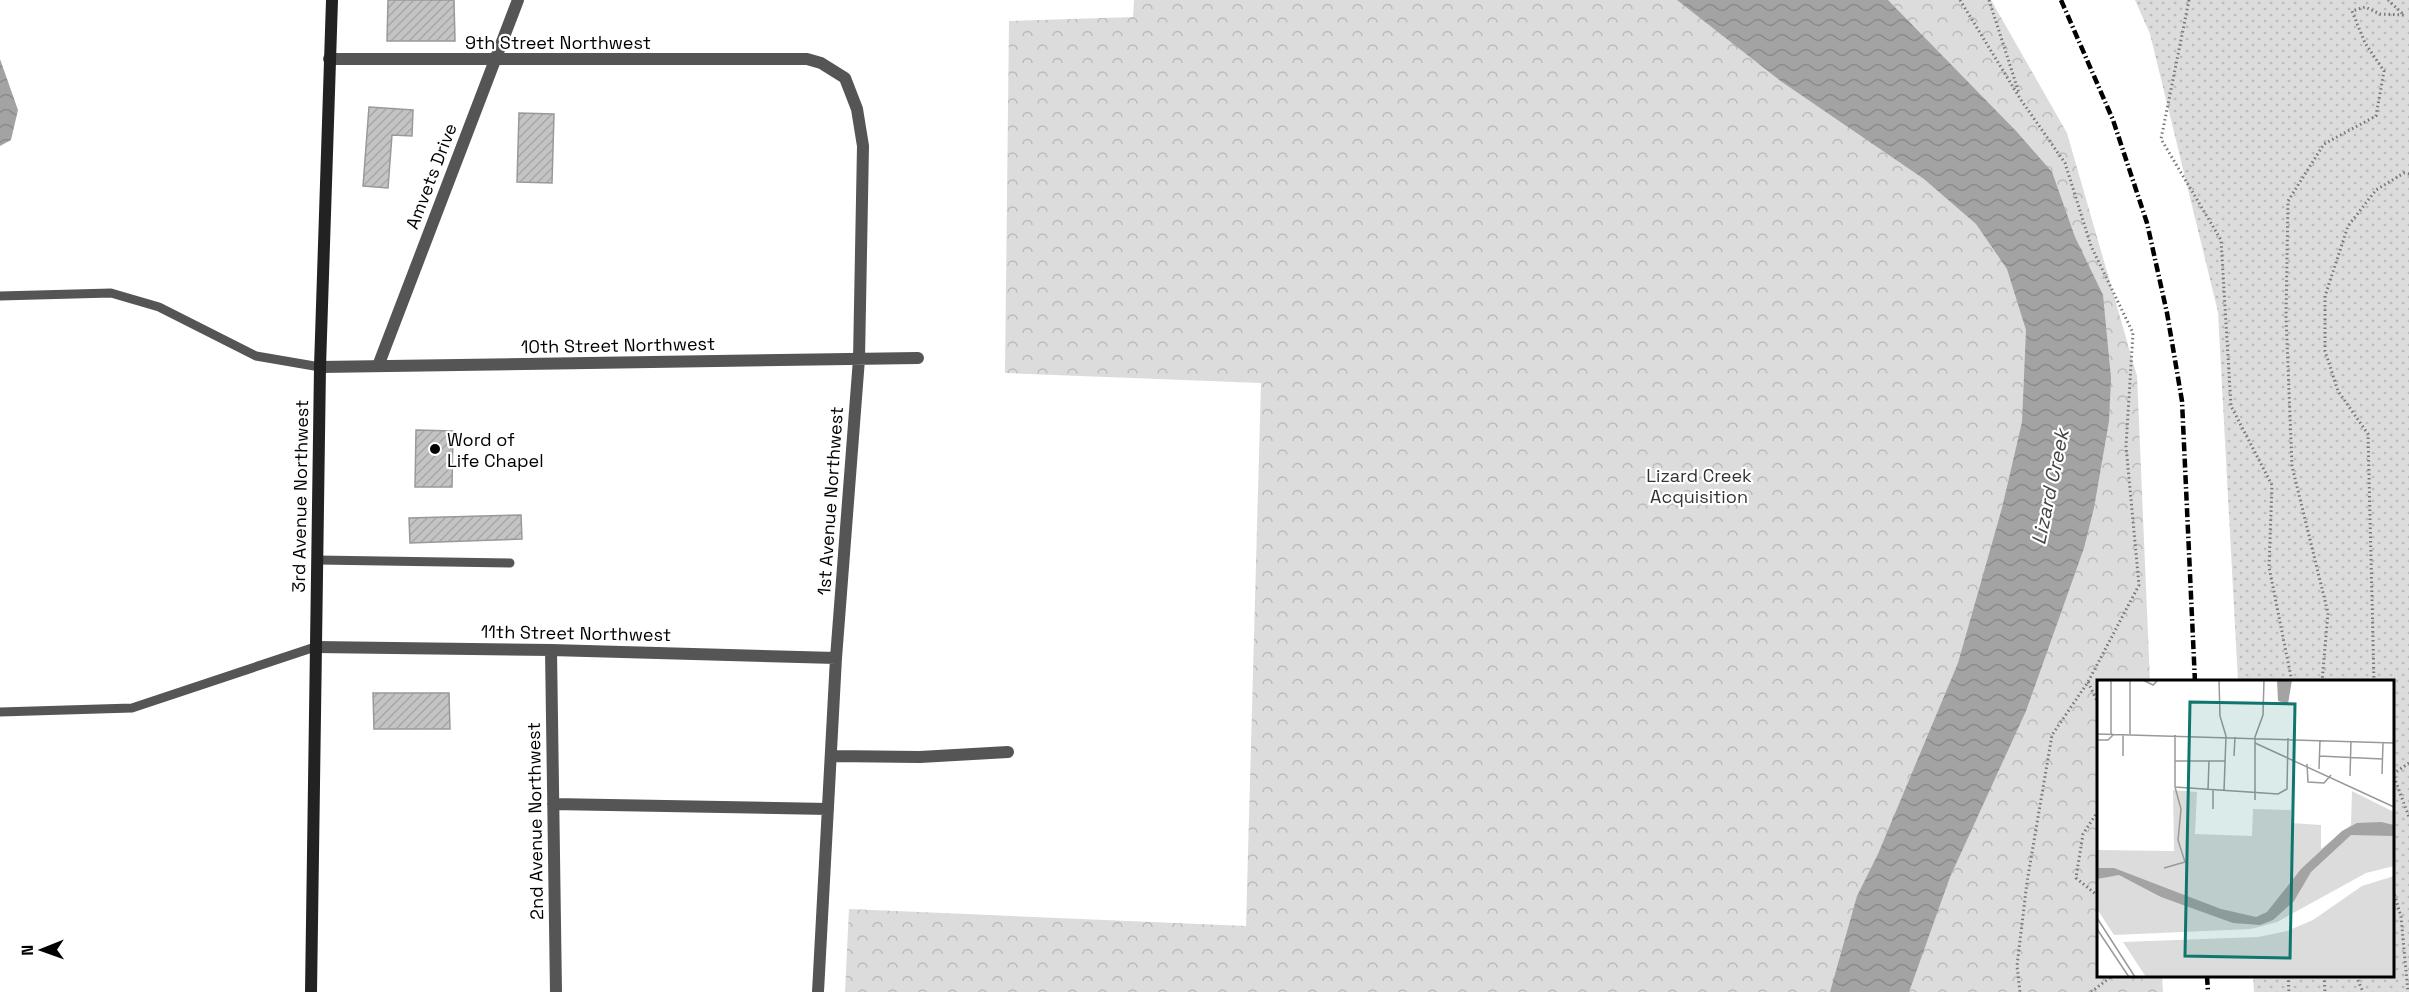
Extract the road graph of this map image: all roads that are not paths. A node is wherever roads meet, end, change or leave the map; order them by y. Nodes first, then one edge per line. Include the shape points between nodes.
1 (332, 0) edge
2 (518, 0) edge
3 (329, 59) junction
4 (788, 59) joint
5 (493, 61) junction
6 (0, 296) edge
7 (918, 358) dead end
8 (859, 359) junction
9 (378, 366) junction
10 (320, 367) junction
11 (318, 560) junction
12 (510, 563) dead end
13 (315, 647) junction
14 (551, 650) junction
15 (836, 658) junction
16 (0, 712) edge
17 (1008, 752) dead end
18 (831, 756) junction
19 (553, 804) junction
20 (828, 809) junction
21 (310, 992) edge
22 (556, 992) edge
23 (818, 992) edge

1 - 3 main road, 3rd Avenue Northwest
2 - 5 street, Amvets Drive
3 - 5 street, 9th Street Northwest
3 - 10 main road, 3rd Avenue Northwest
4 - 5 street, 9th Street Northwest
4 - 8 street, 1st Avenue Northwest via 807,59 845,78 857,109 863,146
5 - 9 street, Amvets Drive
6 - 10 lane via 111,293 159,307 256,356
7 - 8 street, 10th Street Northwest
8 - 9 street, 10th Street Northwest
8 - 15 street, 1st Avenue Northwest
9 - 10 street, 10th Street Northwest
10 - 11 main road, 3rd Avenue Northwest
11 - 12 lane
11 - 13 main road, 3rd Avenue Northwest
13 - 14 street, 11th Street Northwest
13 - 16 lane via 132,708
13 - 21 main road, 3rd Avenue Northwest
14 - 15 street, 11th Street Northwest
14 - 19 street, 2nd Avenue Northwest
15 - 18 street, 1st Avenue Northwest
17 - 18 street via 920,757
18 - 20 street, 1st Avenue Northwest
19 - 20 street
19 - 22 street, 2nd Avenue Northwest
20 - 23 street, 1st Avenue Northwest

